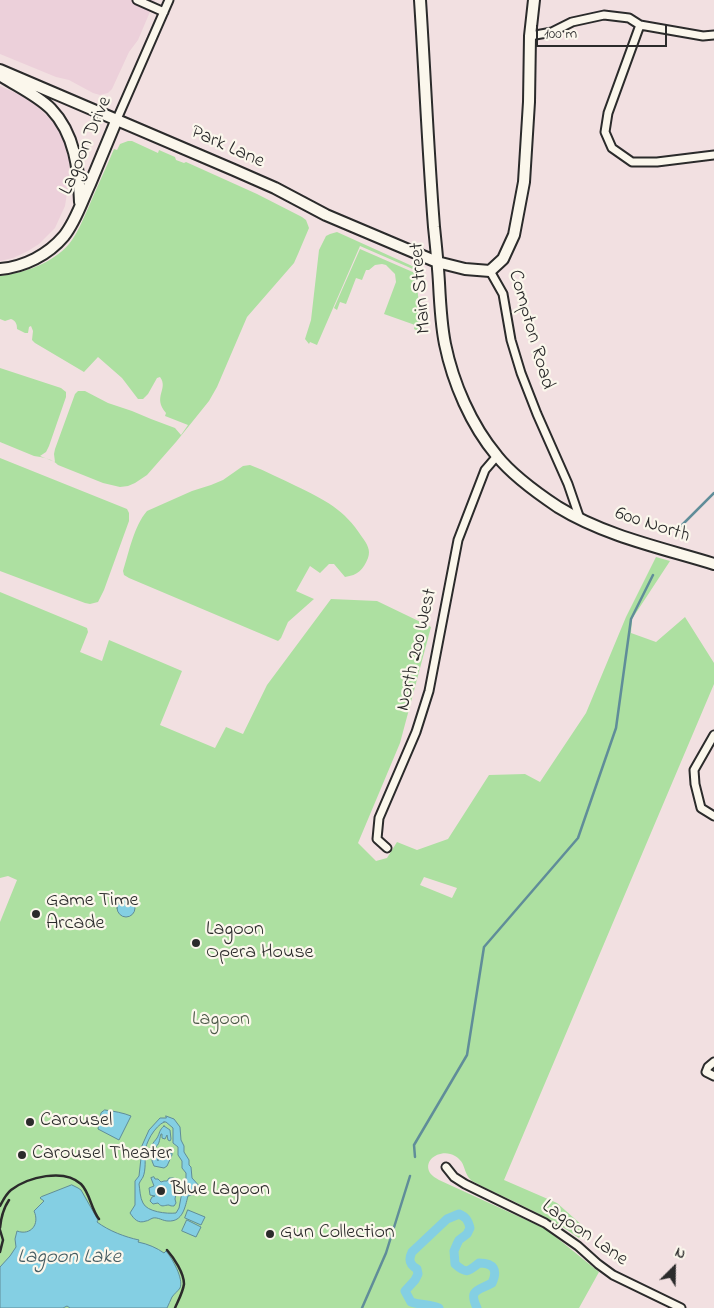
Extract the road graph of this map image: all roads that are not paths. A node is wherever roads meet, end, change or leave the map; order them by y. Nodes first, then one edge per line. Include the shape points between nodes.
1 (137, 0) edge
2 (169, 0) edge
3 (420, 0) edge
4 (534, 0) edge
5 (164, 12) junction
6 (640, 25) junction
7 (714, 35) edge
8 (530, 36) junction
9 (0, 70) edge
10 (0, 75) edge
11 (117, 119) junction
12 (714, 154) edge
13 (80, 206) junction
14 (437, 262) junction
15 (0, 269) edge
16 (490, 271) junction
17 (497, 456) junction
18 (580, 519) junction
19 (714, 564) edge
20 (714, 735) edge
21 (714, 816) edge
22 (387, 848) dead end
23 (714, 1062) edge
24 (714, 1076) edge
25 (446, 1167) dead end
26 (681, 1308) edge

1 - 5 street
2 - 5 street, Lagoon Drive
3 - 14 main road, Main Street
4 - 8 main road, Compton Road
5 - 11 street, Lagoon Drive
6 - 7 street
6 - 8 street via 629,18 604,14
6 - 12 street via 608,113 605,132 612,148 632,162
8 - 16 main road, Compton Road via 524,182 514,235 503,259
9 - 11 main road, Park Lane
10 - 13 main road via 41,101 60,120 75,154
11 - 13 main road, Lagoon Drive
11 - 14 main road, Park Lane
13 - 15 main road, Lagoon Drive via 64,235 51,248 34,260 14,268
14 - 16 main road, Park Lane
14 - 17 main road, Main Street via 440,309 452,370 477,427
16 - 18 street, Compton Road via 503,294 521,373
17 - 18 main road, Main Street via 536,491
17 - 22 street, North 200 West via 485,470 458,540 429,692 416,732 379,818 377,839
18 - 19 main road, 600 North via 613,533
20 - 21 street via 694,770 701,808
23 - 24 street via 706,1072
25 - 26 street, Lagoon Lane via 465,1184 551,1226 613,1275

